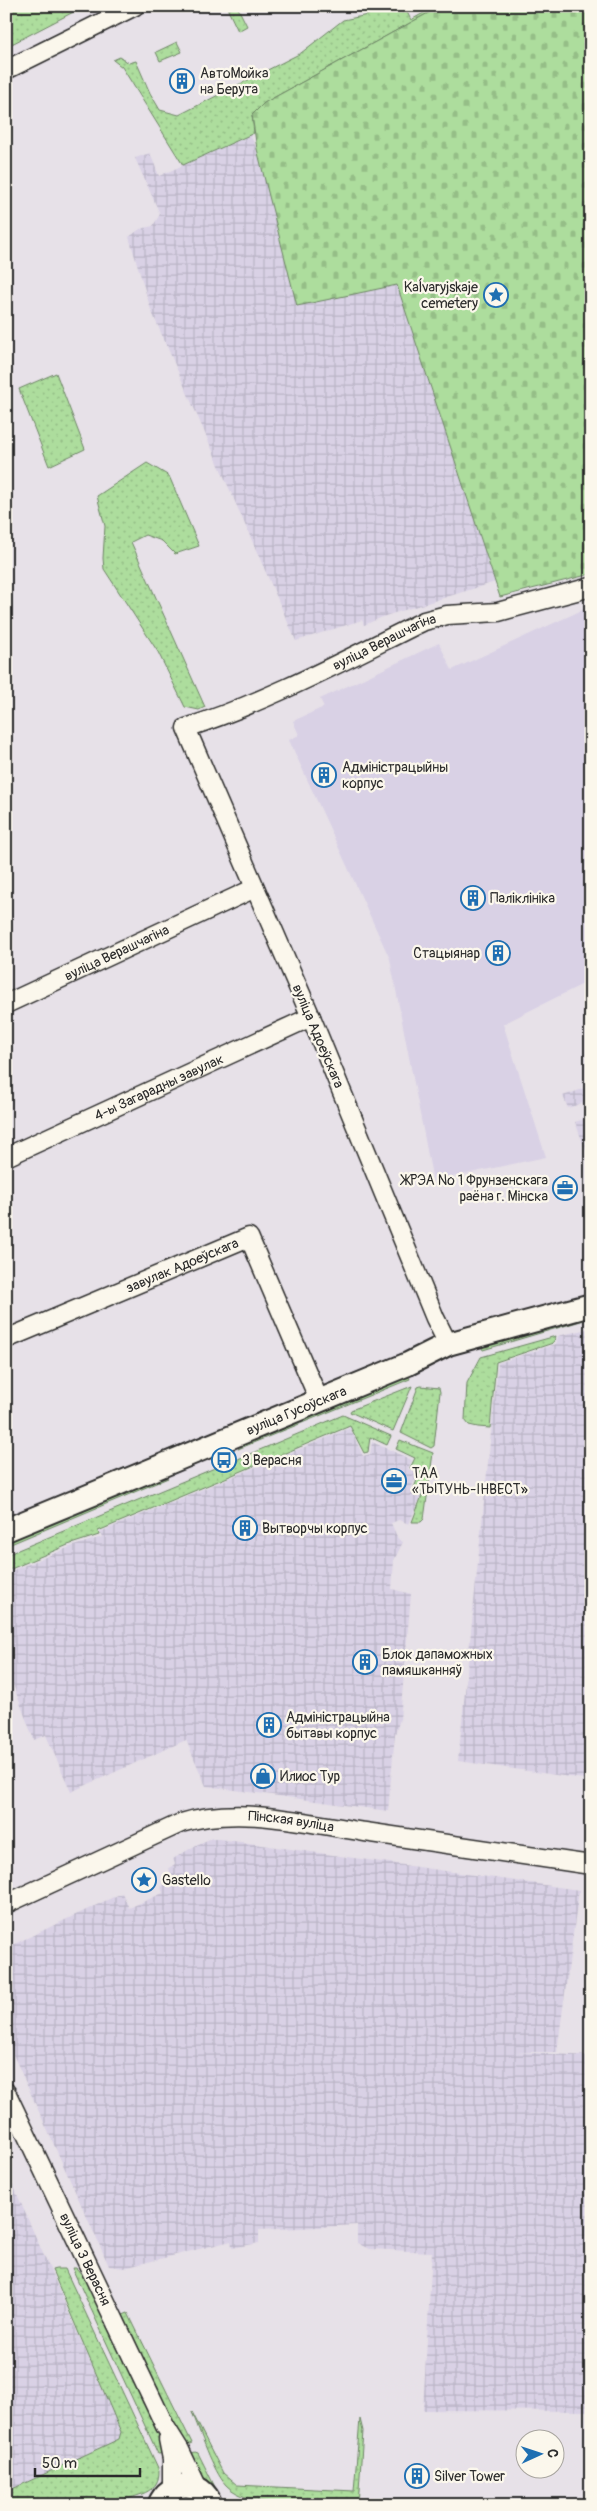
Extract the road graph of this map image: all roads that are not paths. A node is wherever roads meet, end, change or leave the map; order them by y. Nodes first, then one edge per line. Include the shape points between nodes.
1 (135, 6) edge
2 (6, 70) edge
3 (591, 587) edge
4 (186, 728) joint
5 (255, 888) junction
6 (6, 1004) edge
7 (311, 1017) junction
8 (6, 1157) edge
9 (591, 1305) edge
10 (6, 1339) edge
11 (448, 1344) junction
12 (319, 1400) junction
13 (6, 1530) edge
14 (591, 1865) edge
15 (6, 1904) edge
16 (6, 2092) edge
17 (165, 2426) junction
18 (205, 2496) edge
19 (161, 2499) edge

1 - 2 street
3 - 4 street, вуліца Верашчагіна via 498,612 446,615 424,621 219,717
4 - 5 street, вуліца Адоеўскага
5 - 6 street, вуліца Верашчагіна
5 - 7 street, вуліца Адоеўскага
7 - 8 street, 4-ы Загарадны завулак
7 - 11 street, вуліца Адоеўскага
9 - 11 main road, вуліца Гусоўскага
10 - 12 street, завулак Адоеўскага via 249,1237
11 - 12 main road, вуліца Гусоўскага
12 - 13 main road, вуліца Гусоўскага
14 - 15 street, Пінская вуліца via 288,1821 203,1816 181,1823
16 - 17 street, вуліца 3 Верасня
17 - 18 street, вуліца 3 Верасня
17 - 19 street, вуліца 3 Верасня via 172,2459
18 - 19 main road via 185,2485

